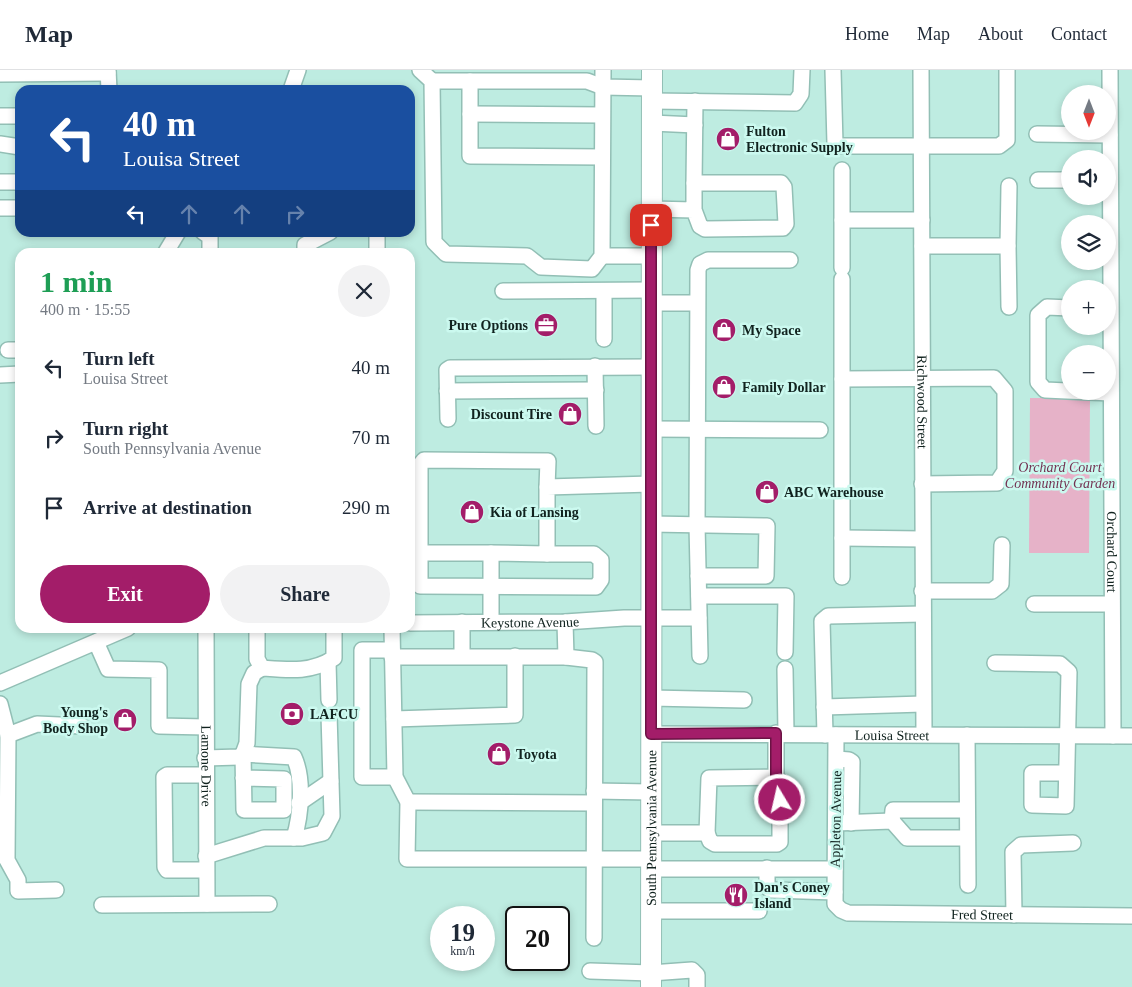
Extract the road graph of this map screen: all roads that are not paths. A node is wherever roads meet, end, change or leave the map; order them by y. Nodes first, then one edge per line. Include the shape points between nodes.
1 (298, 70) edge
2 (420, 70) edge
3 (603, 70) edge
4 (802, 70) edge
5 (833, 70) edge
6 (921, 70) edge
7 (1007, 70) edge
8 (1110, 70) edge
9 (108, 71) edge
10 (0, 74) edge
11 (432, 81) junction
12 (470, 81) junction
13 (108, 85) edge
14 (293, 85) edge
15 (1110, 85) edge
16 (652, 86) edge
17 (603, 87) junction
18 (695, 101) junction
19 (470, 114) junction
20 (602, 115) junction
21 (0, 116) edge
22 (15, 116) edge
23 (652, 124) junction
24 (695, 125) junction
25 (1037, 134) dead end
26 (1061, 134) edge
27 (0, 144) edge
28 (15, 146) edge
29 (922, 146) junction
30 (602, 156) junction
31 (842, 170) dead end
32 (1038, 180) dead end
33 (1061, 180) edge
34 (0, 182) edge
35 (15, 182) edge
36 (694, 183) junction
37 (1009, 186) dead end
38 (1109, 205) edge
39 (0, 208) edge
40 (15, 208) edge
41 (651, 209) junction
42 (694, 210) junction
43 (842, 220) junction
44 (922, 220) junction
45 (175, 237) edge
46 (320, 237) edge
47 (922, 246) junction
48 (1008, 246) junction
49 (168, 248) edge
50 (305, 248) edge
51 (602, 256) junction
52 (651, 256) junction
53 (790, 260) dead end
54 (1109, 280) edge
55 (503, 291) dead end
56 (604, 291) junction
57 (651, 296) junction
58 (697, 303) junction
59 (1009, 307) dead end
60 (1061, 308) edge
61 (604, 339) dead end
62 (595, 366) junction
63 (651, 367) junction
64 (15, 374) edge
65 (0, 375) edge
66 (842, 379) junction
67 (922, 380) junction
68 (596, 390) junction
69 (447, 391) junction
70 (1061, 391) edge
71 (1111, 400) edge
72 (448, 420) dead end
73 (596, 426) dead end
74 (652, 429) junction
75 (698, 430) junction
76 (820, 430) dead end
77 (651, 484) junction
78 (922, 484) junction
79 (547, 487) junction
80 (651, 524) junction
81 (697, 525) junction
82 (842, 538) junction
83 (922, 539) junction
84 (1002, 545) dead end
85 (420, 553) junction
86 (491, 553) junction
87 (548, 554) junction
88 (698, 576) junction
89 (842, 577) dead end
90 (491, 586) junction
91 (922, 591) junction
92 (699, 596) junction
93 (1034, 604) dead end
94 (1112, 604) junction
95 (923, 614) junction
96 (650, 618) junction
97 (699, 618) junction
98 (415, 622) edge
99 (462, 622) junction
100 (491, 622) junction
101 (565, 622) junction
102 (117, 633) edge
103 (206, 633) edge
104 (257, 633) edge
105 (334, 633) edge
106 (392, 633) edge
107 (96, 642) junction
108 (785, 652) dead end
109 (392, 654) junction
110 (462, 656) junction
111 (515, 656) junction
112 (700, 656) dead end
113 (566, 657) junction
114 (328, 662) junction
115 (995, 663) dead end
116 (262, 668) junction
117 (785, 669) dead end
118 (0, 683) edge
119 (651, 698) junction
120 (744, 700) dead end
121 (0, 704) edge
122 (924, 704) junction
123 (824, 706) junction
124 (394, 718) junction
125 (82, 726) dead end
126 (206, 727) junction
127 (651, 734) junction
128 (781, 734) junction
129 (924, 734) junction
130 (8, 735) junction
131 (831, 735) junction
132 (966, 735) junction
133 (1068, 736) junction
134 (1114, 736) junction
135 (1132, 736) edge
136 (243, 754) junction
137 (205, 758) junction
138 (837, 759) junction
139 (1066, 773) dead end
140 (206, 775) junction
141 (776, 776) junction
142 (395, 777) junction
143 (243, 778) dead end
144 (331, 781) junction
145 (651, 792) junction
146 (594, 797) junction
147 (780, 800) dead end
148 (408, 802) junction
149 (299, 803) junction
150 (967, 810) junction
151 (780, 820) dead end
152 (892, 821) junction
153 (836, 823) junction
154 (851, 823) junction
155 (651, 833) junction
156 (708, 833) junction
157 (294, 838) junction
158 (967, 838) junction
159 (1073, 843) dead end
160 (594, 860) junction
161 (206, 863) junction
162 (651, 864) junction
163 (767, 868) junction
164 (835, 869) junction
165 (968, 886) dead end
166 (56, 890) dead end
167 (835, 898) junction
168 (207, 904) junction
169 (269, 904) dead end
170 (102, 905) dead end
171 (651, 911) junction
172 (759, 911) dead end
173 (1014, 915) junction
174 (1132, 916) edge
175 (594, 938) dead end
176 (590, 971) dead end
177 (651, 980) edge
178 (697, 987) edge

1 - 14 street
2 - 11 street
3 - 17 street
4 - 18 street via 801,94 795,103
5 - 29 street via 835,144
6 - 29 street, Richwood Street
7 - 29 street via 1007,140 999,146
8 - 15 street, Orchard Court
9 - 10 street
9 - 13 street
11 - 12 street
11 - 51 street via 436,246 446,254 527,256 541,267 592,268
12 - 17 street via 587,82
12 - 19 street
16 - 17 street
16 - 18 street
16 - 23 main road, South Pennsylvania Avenue
17 - 20 street
18 - 24 street
19 - 20 street
19 - 30 street via 470,156
20 - 30 street
21 - 22 street
23 - 24 street
23 - 41 main road, South Pennsylvania Avenue
24 - 36 street
25 - 26 street
27 - 28 street
29 - 44 street, Richwood Street
30 - 51 street
31 - 43 street
32 - 33 street
34 - 35 street
36 - 42 street
36 - 42 street via 781,183 786,224 783,228 705,228 700,226
37 - 48 street
38 - 54 street, Orchard Court
39 - 40 street
41 - 42 street
41 - 52 main road, South Pennsylvania Avenue
43 - 44 street
43 - 66 street
44 - 47 street, Richwood Street
45 - 49 street
46 - 50 street via 305,245
47 - 48 street
47 - 67 street, Richwood Street
48 - 59 street
51 - 52 street
52 - 57 main road, South Pennsylvania Avenue
53 - 58 street via 708,260 700,264 698,270
55 - 56 street
56 - 57 street
56 - 61 street
57 - 58 street
57 - 63 main road, South Pennsylvania Avenue
58 - 75 street
60 - 70 street via 1047,307 1038,315 1038,382 1045,390
62 - 63 street
62 - 68 street
62 - 69 street via 450,368 446,370
63 - 74 main road, South Pennsylvania Avenue
64 - 65 street
66 - 67 street
66 - 82 street
67 - 78 street, Richwood Street
67 - 78 street via 994,378 1005,391 1005,471 997,483
68 - 69 street
68 - 73 street
69 - 72 street
71 - 94 street, Orchard Court
74 - 75 street
74 - 77 main road, South Pennsylvania Avenue
75 - 76 street
75 - 81 street
77 - 79 street
77 - 80 main road, South Pennsylvania Avenue
78 - 83 street, Richwood Street
79 - 85 street via 548,461 424,460 420,465
79 - 87 street
80 - 81 street
80 - 96 main road, South Pennsylvania Avenue
81 - 88 street
81 - 88 street via 767,526 766,576
82 - 83 street
82 - 89 street
83 - 91 street, Richwood Street
84 - 91 street via 1001,584 992,591
85 - 86 street
85 - 90 street via 420,586
86 - 87 street
86 - 90 street
87 - 90 street via 594,554 601,560 601,580 596,587
88 - 92 street
90 - 100 street
91 - 95 street, Richwood Street
92 - 97 street
92 - 108 street via 786,596
93 - 94 street
94 - 134 street, Orchard Court
95 - 122 street, Richwood Street
95 - 123 street, Appleton Avenue via 828,616 822,621
96 - 97 street, Keystone Avenue
96 - 101 street, Keystone Avenue
96 - 119 main road, South Pennsylvania Avenue
97 - 112 street
98 - 99 street, Keystone Avenue
99 - 100 street, Keystone Avenue
99 - 110 street
100 - 101 street, Keystone Avenue
101 - 113 street
102 - 107 street
103 - 126 street, Lamone Drive
104 - 116 street via 257,658
105 - 114 street via 334,658
106 - 109 street
107 - 118 street
107 - 126 street via 108,669 159,670 159,726
109 - 110 street
109 - 124 street
109 - 142 street via 362,650 362,776
110 - 111 street
111 - 113 street
111 - 124 street via 515,715
113 - 146 street via 595,662
114 - 116 street via 322,667 302,670
114 - 144 street
115 - 133 street via 1060,664 1069,672
116 - 136 street via 254,673 249,684 247,743
117 - 128 street
119 - 120 street
119 - 127 main road, South Pennsylvania Avenue
121 - 130 street
122 - 123 street
122 - 129 street, Richwood Street
123 - 131 street, Appleton Avenue
124 - 142 street
125 - 130 street via 37,724
126 - 137 street, Lamone Drive
127 - 128 street, Louisa Street
127 - 145 main road, South Pennsylvania Avenue
128 - 131 street, Louisa Street
128 - 141 street
129 - 131 street, Louisa Street
129 - 132 street, Louisa Street
130 - 166 street via 7,860 18,880 18,891
131 - 138 street, Appleton Avenue
132 - 133 street, Louisa Street
132 - 150 street
133 - 134 street, Louisa Street
133 - 139 street
134 - 135 street, Louisa Street
136 - 137 street
136 - 143 street
136 - 149 street via 294,757 299,768
137 - 140 street, Lamone Drive
138 - 153 street, Appleton Avenue
138 - 154 street via 852,762
140 - 161 street, Lamone Drive
140 - 161 street via 164,777 165,867 167,870
141 - 147 street
141 - 156 street via 709,778
142 - 148 street
144 - 149 street
144 - 157 street via 332,816 323,833
145 - 146 street
145 - 155 main road, South Pennsylvania Avenue
146 - 148 street
146 - 160 street
148 - 160 street via 407,859
149 - 157 street
150 - 152 street via 894,810
150 - 158 street
151 - 156 street via 780,842 776,844 715,844 710,841
152 - 154 street
152 - 158 street via 908,838
153 - 154 street
153 - 164 street, Appleton Avenue
155 - 156 street
155 - 162 main road, South Pennsylvania Avenue
157 - 161 street via 264,838
158 - 165 street
159 - 173 street via 1021,845 1013,852
160 - 162 street
160 - 175 street
161 - 168 street, Lamone Drive
162 - 163 street
162 - 171 main road, South Pennsylvania Avenue
163 - 164 street
163 - 167 street via 767,887 771,890
164 - 167 street, Appleton Avenue
167 - 173 street, Fred Street via 841,910 848,913
168 - 169 street
168 - 170 street
171 - 172 street
171 - 177 main road, South Pennsylvania Avenue
173 - 174 street, Fred Street
176 - 177 street
177 - 178 street via 692,970 697,975

